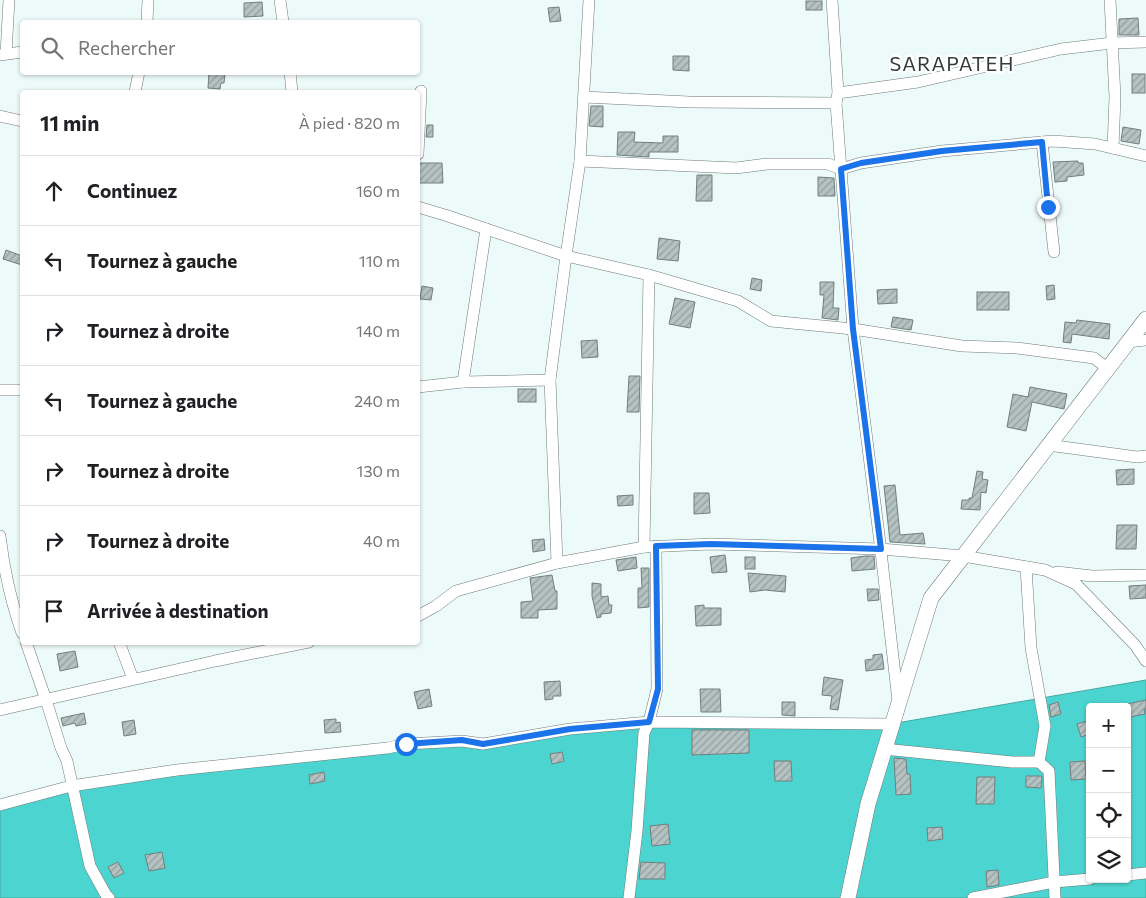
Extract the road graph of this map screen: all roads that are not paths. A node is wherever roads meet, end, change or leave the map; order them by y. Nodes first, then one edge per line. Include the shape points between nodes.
1 (9, 0) edge
2 (148, 0) edge
3 (280, 0) edge
4 (589, 0) edge
5 (832, 0) edge
6 (1110, 0) edge
7 (147, 20) edge
8 (283, 20) edge
9 (1146, 42) edge
10 (1112, 43) junction
11 (20, 52) edge
12 (3, 54) edge
13 (138, 75) edge
14 (290, 75) edge
15 (135, 90) edge
16 (292, 90) edge
17 (421, 91) dead end
18 (584, 97) junction
19 (837, 98) junction
20 (420, 112) edge
21 (0, 116) edge
22 (20, 121) edge
23 (1042, 142) junction
24 (1113, 148) junction
25 (1146, 156) edge
26 (580, 161) junction
27 (841, 169) junction
28 (420, 208) edge
29 (486, 229) junction
30 (1054, 252) dead end
31 (566, 256) junction
32 (649, 275) junction
33 (1146, 319) edge
34 (853, 329) junction
35 (1146, 340) edge
36 (1127, 342) junction
37 (1107, 368) junction
38 (550, 380) junction
39 (463, 382) junction
40 (420, 387) edge
41 (0, 390) edge
42 (20, 390) edge
43 (1048, 445) junction
44 (1146, 456) edge
45 (0, 536) edge
46 (650, 546) junction
47 (881, 549) junction
48 (1, 556) edge
49 (963, 556) junction
50 (557, 563) junction
51 (1026, 566) junction
52 (1045, 570) junction
53 (1146, 575) edge
54 (420, 615) edge
55 (20, 627) edge
56 (27, 645) edge
57 (120, 645) edge
58 (282, 646) edge
59 (1146, 661) edge
60 (132, 679) junction
61 (46, 700) junction
62 (898, 702) junction
63 (0, 710) edge
64 (649, 722) junction
65 (891, 724) junction
66 (884, 749) junction
67 (1039, 762) junction
68 (71, 786) junction
69 (0, 805) edge
70 (1146, 873) edge
71 (1131, 875) edge
72 (1086, 879) edge
73 (1054, 882) junction
74 (1002, 895) edge
75 (109, 898) edge
76 (629, 898) edge
77 (848, 898) edge
78 (973, 898) edge
79 (1055, 898) edge

1 - 12 street
2 - 7 street
3 - 8 street
4 - 18 street
5 - 19 street
6 - 10 street
9 - 10 street
10 - 19 street via 1061,49
10 - 24 street via 1116,97
11 - 12 street
13 - 15 street
14 - 16 street
17 - 20 street
18 - 19 street via 689,102
18 - 26 street
19 - 27 street
21 - 22 street
23 - 24 street
23 - 27 street via 942,151 870,161
23 - 30 street
24 - 25 street
26 - 27 street via 736,168 767,164 828,164
26 - 31 street
27 - 34 street
28 - 29 street
29 - 31 street
29 - 39 street
31 - 32 street
31 - 38 street
32 - 34 street via 738,301 771,321
32 - 46 street
33 - 36 street
34 - 37 street via 962,346 1017,348 1094,358
34 - 47 street
35 - 36 street
36 - 37 street
37 - 43 street
38 - 39 street
38 - 50 street
39 - 40 street
41 - 42 street
43 - 44 street
43 - 49 street
45 - 48 street
46 - 47 street via 711,544
46 - 50 street
46 - 64 street via 658,689
47 - 49 street
47 - 62 street
48 - 55 street
49 - 51 street
49 - 62 street via 931,598
50 - 54 street via 456,591
51 - 52 street
51 - 67 street via 1031,648 1045,726
52 - 53 street via 1092,576
52 - 59 street via 1076,584 1135,645
56 - 61 street
57 - 60 street
58 - 60 street
60 - 61 street
61 - 63 street
61 - 68 street via 67,761
62 - 65 street
64 - 65 street
64 - 68 street via 570,729 483,744 462,740 406,744 178,770
64 - 76 street via 644,733
65 - 66 street
66 - 67 street
66 - 77 street via 868,804
67 - 73 street via 1048,771
68 - 69 street
68 - 75 street via 90,866
70 - 71 street
72 - 73 street
73 - 74 street
73 - 79 street
74 - 78 street

